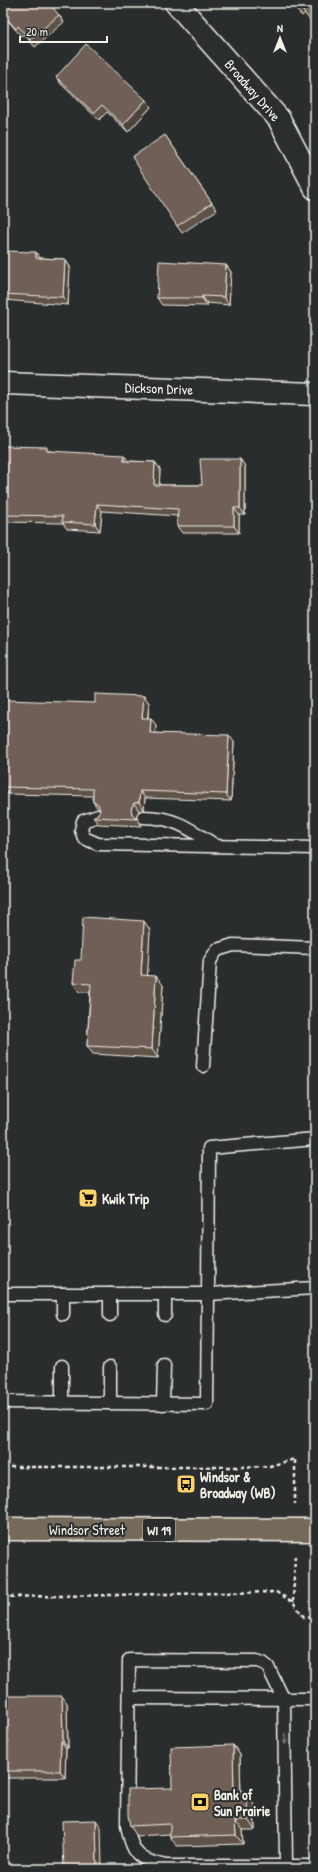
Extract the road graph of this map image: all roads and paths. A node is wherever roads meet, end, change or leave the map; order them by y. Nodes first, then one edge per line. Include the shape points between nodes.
1 (176, 3) edge
2 (315, 188) edge
3 (3, 383) edge
4 (315, 394) edge
5 (98, 816) edge
6 (143, 817) dead end
7 (217, 846) junction
8 (315, 848) edge
9 (315, 948) edge
10 (203, 1066) dead end
11 (315, 1139) edge
12 (315, 1288) edge
13 (3, 1294) edge
14 (63, 1294) junction
15 (110, 1294) junction
16 (165, 1294) junction
17 (208, 1294) junction
18 (62, 1314) dead end
19 (110, 1315) dead end
20 (165, 1315) dead end
21 (164, 1365) dead end
22 (62, 1366) dead end
23 (110, 1367) dead end
24 (3, 1402) edge
25 (62, 1403) junction
26 (110, 1403) junction
27 (162, 1404) junction
28 (3, 1467) edge
29 (3, 1529) edge
30 (305, 1530) edge
31 (3, 1597) edge
32 (293, 1602) junction
33 (315, 1617) edge
34 (129, 1698) junction
35 (315, 1699) edge
36 (284, 1700) junction
37 (286, 1865) junction
38 (315, 1866) edge

1 - 2 street, Broadway Drive via 280,119
3 - 4 street, Dickson Drive
5 - 7 lane via 83,821 81,830 84,838 98,844
6 - 7 lane via 178,822
7 - 8 lane
9 - 10 lane via 233,945 217,950 210,961
11 - 17 lane via 209,1148
12 - 17 lane
13 - 14 lane
14 - 15 lane
14 - 18 lane
15 - 16 lane
15 - 19 lane
16 - 17 lane
16 - 20 lane
17 - 27 lane via 207,1404
21 - 27 lane
22 - 25 lane
23 - 26 lane
24 - 25 lane
25 - 26 lane
26 - 27 lane
28 - 30 path via 238,1467 270,1466 295,1459
29 - 30 main road, Windsor Street / WI 19
30 - 32 path
31 - 32 path via 276,1592
32 - 33 path via 304,1617
34 - 36 lane
34 - 36 lane via 129,1660 242,1661 263,1663 274,1677
34 - 37 lane via 127,1825 139,1856 147,1862 166,1866
35 - 36 lane
36 -> 37 lane
37 - 38 lane

